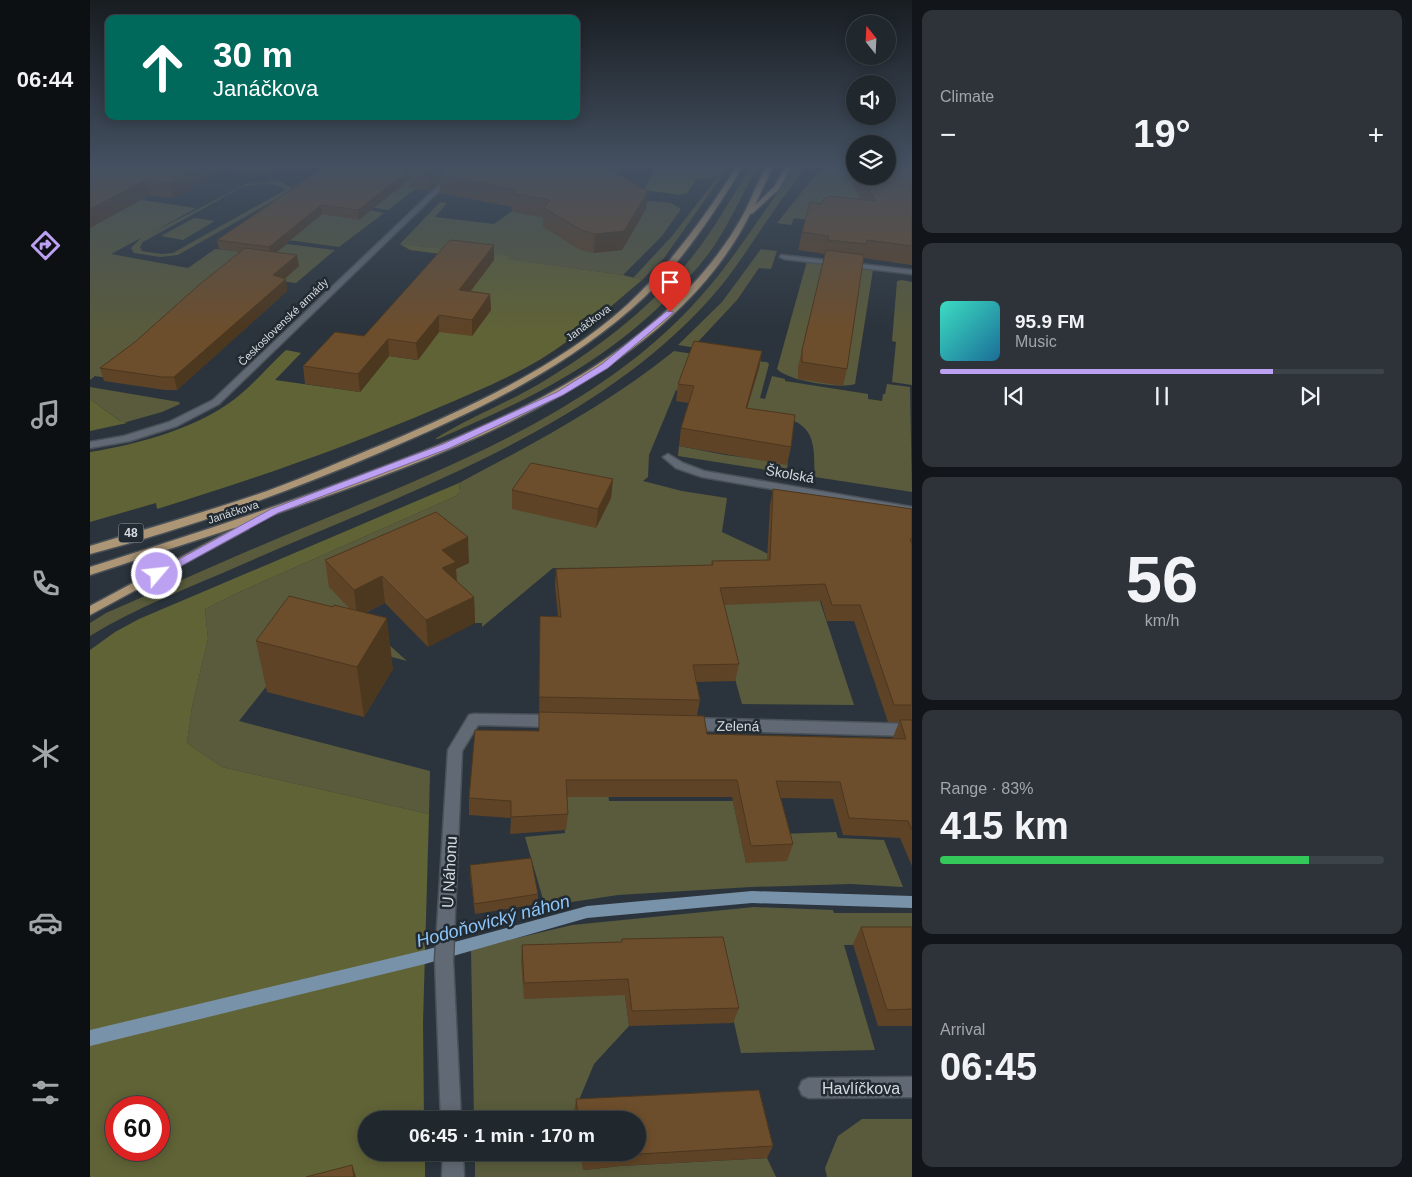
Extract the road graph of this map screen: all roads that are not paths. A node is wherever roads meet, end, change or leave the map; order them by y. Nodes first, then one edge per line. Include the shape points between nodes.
1 (405, 221) edge
2 (705, 221) edge
3 (743, 221) edge
4 (784, 257) dead end
5 (912, 272) edge
6 (90, 444) edge
7 (668, 457) dead end
8 (912, 510) edge
9 (275, 511) junction
10 (172, 524) junction
11 (90, 542) edge
12 (90, 550) edge
13 (90, 571) edge
14 (90, 611) edge
15 (566, 722) edge
16 (680, 724) edge
17 (912, 730) edge
18 (809, 1088) dead end
19 (912, 1088) edge
20 (451, 1111) edge
21 (452, 1161) edge
22 (453, 1177) edge

1 - 6 street, Československé armády via 216,402 173,424 126,439
2 - 10 main road, Janáčkova / 48 via 677,259 632,304 568,353 477,406 423,432 298,483
3 - 9 main road, Janáčkova / 48 via 713,266 656,325 605,366 560,394 446,446
4 - 5 street
7 - 8 street, Školská via 702,474
9 - 13 main road, Janáčkova / 48
9 - 14 main road, 48
10 - 11 main road, 48
10 - 12 main road, Janáčkova / 48
15 - 20 street, U Náhonu via 474,719 455,750 444,960
16 - 17 street, Zelená
18 - 19 street, Havlíčkova
21 - 22 street

